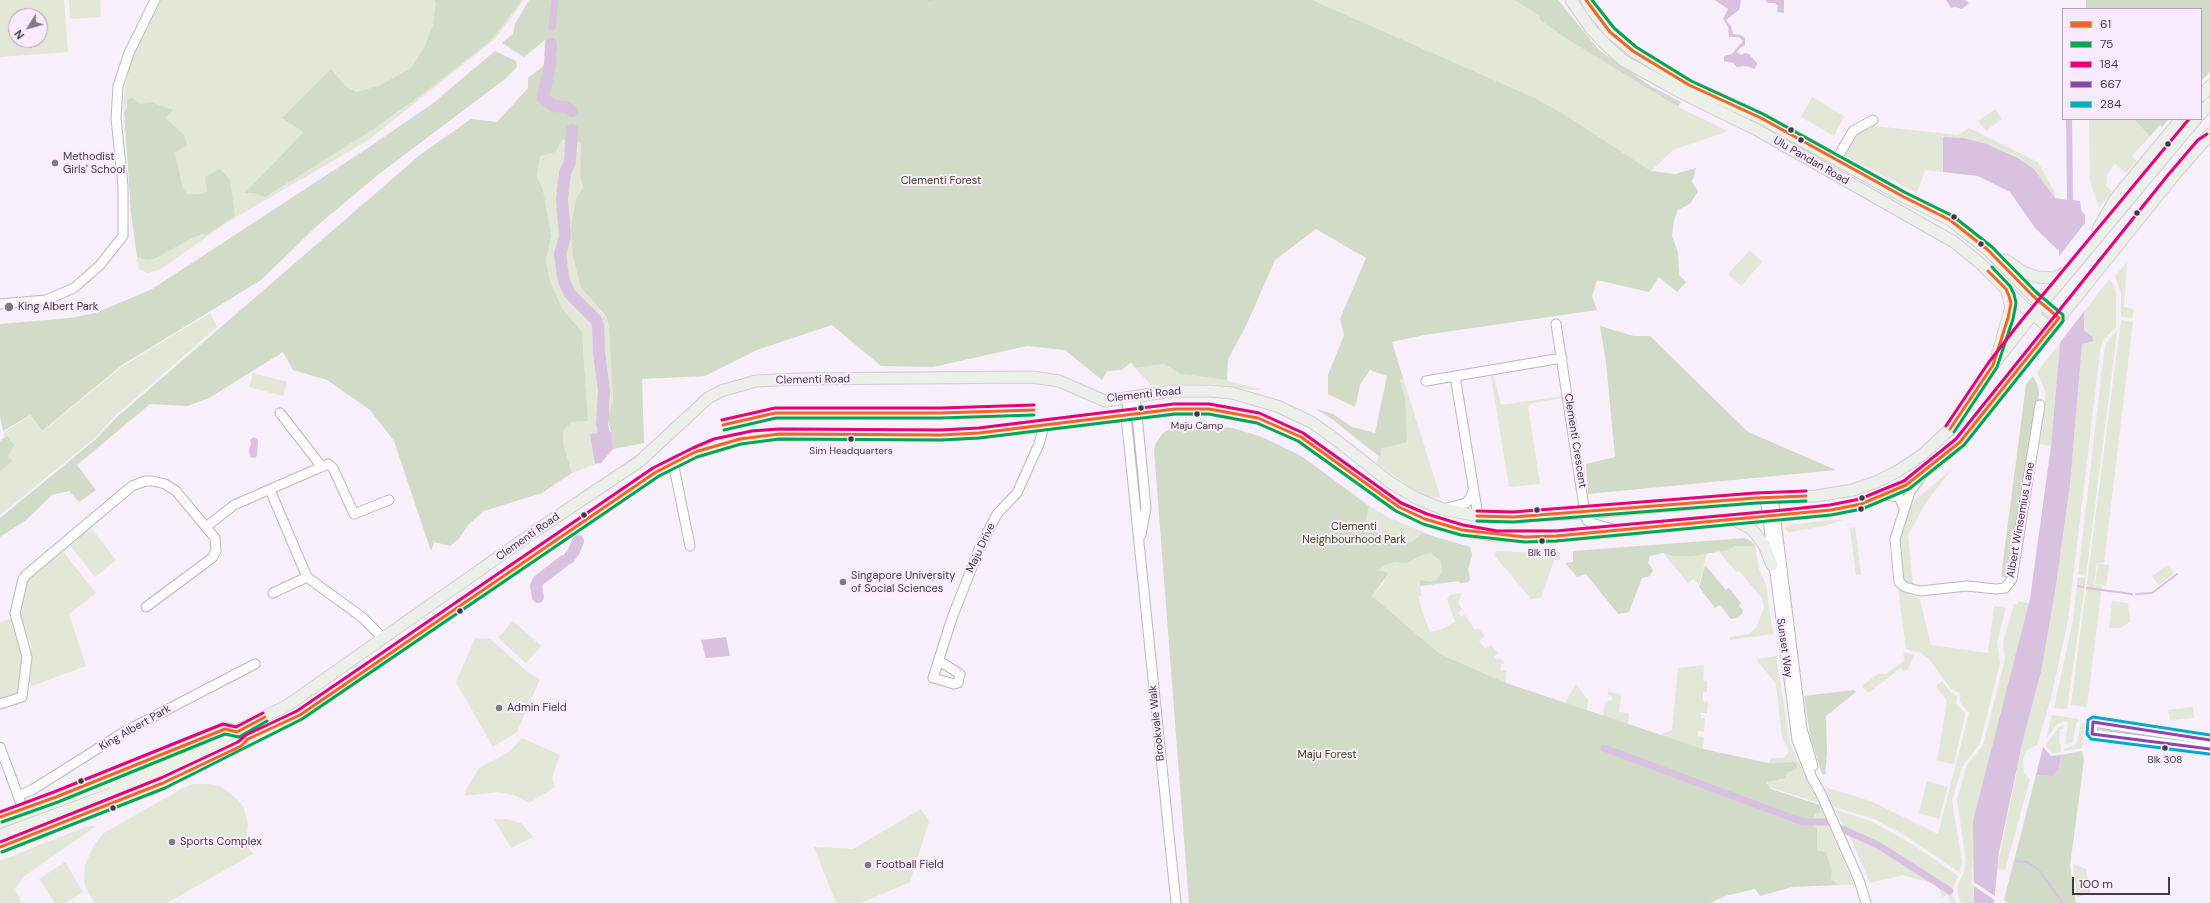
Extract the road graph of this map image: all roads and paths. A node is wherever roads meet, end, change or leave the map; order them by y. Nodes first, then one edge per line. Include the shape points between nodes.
1 (155, 0) edge
2 (1571, 0) edge
3 (1586, 0) edge
4 (2210, 86) edge
5 (2202, 95) edge
6 (2210, 103) edge
7 (2202, 113) edge
8 (1873, 120) dead end
9 (2180, 120) edge
10 (2195, 120) edge
11 (2210, 134) edge
12 (2206, 141) edge
13 (1836, 160) junction
14 (1917, 202) junction
15 (1921, 222) junction
16 (2092, 242) junction
17 (1988, 250) junction
18 (2070, 270) junction
19 (2006, 289) junction
20 (0, 304) edge
21 (2042, 304) junction
22 (2033, 315) junction
23 (2059, 318) junction
24 (1556, 324) dead end
25 (2051, 329) junction
26 (1562, 358) junction
27 (1993, 366) junction
28 (1455, 376) junction
29 (1426, 381) dead end
30 (1129, 397) junction
31 (1105, 401) junction
32 (2040, 406) dead end
33 (280, 413) dead end
34 (1137, 414) junction
35 (1126, 416) junction
36 (1105, 418) junction
37 (1044, 426) junction
38 (640, 461) junction
39 (673, 462) junction
40 (322, 467) junction
41 (1923, 473) junction
42 (644, 479) junction
43 (270, 490) junction
44 (1473, 490) junction
45 (592, 492) junction
46 (1882, 496) junction
47 (1769, 497) junction
48 (388, 500) dead end
49 (611, 501) junction
50 (1904, 508) junction
51 (1443, 509) junction
52 (1585, 512) junction
53 (1478, 516) junction
54 (1770, 517) junction
55 (1733, 520) junction
56 (206, 527) junction
57 (1614, 530) junction
58 (1139, 544) junction
59 (690, 546) dead end
60 (1772, 564) junction
61 (307, 577) junction
62 (273, 593) dead end
63 (146, 607) dead end
64 (383, 638) junction
65 (939, 661) junction
66 (255, 664) dead end
67 (0, 704) edge
68 (237, 732) junction
69 (248, 739) junction
70 (2210, 740) edge
71 (0, 747) edge
72 (2210, 749) edge
73 (108, 791) junction
74 (1822, 794) junction
75 (18, 796) junction
76 (23, 809) junction
77 (0, 817) edge
78 (0, 827) edge
79 (0, 831) edge
80 (0, 835) edge
81 (18, 840) junction
82 (0, 847) edge
83 (1176, 903) edge
84 (1866, 903) edge

1 - 20 street via 129,52 118,86 116,118 123,186 123,236 100,266 74,288 46,300
2 - 15 main road, Ulu Pandan Road via 1591,29 1624,61 1757,130
3 - 13 main road, Ulu Pandan Road via 1610,32 1633,51 1690,85 1761,118
4 - 5 main road
6 - 7 main road
8 - 13 street via 1853,131
9 - 16 main road, Clementi Road via 2115,199
10 - 16 main road, Clementi Road
11 - 12 main road, Clementi Road
12 - 23 main road, Clementi Road via 2172,178
13 - 14 main road, Ulu Pandan Road
14 - 15 main road via 1937,223 1934,226
14 - 17 main road, Ulu Pandan Road via 1950,220
15 - 19 main road, Ulu Pandan Road via 1964,249
16 - 18 main road, Clementi Road
17 - 18 main road via 2023,272 2046,279
17 - 21 main road, Ulu Pandan Road
18 - 21 main road, Clementi Road
19 - 22 main road, Ulu Pandan Road
19 - 27 main road via 2011,307
21 - 22 main road, Clementi Road
21 - 23 main road, Ulu Pandan Road
22 - 25 main road, Ulu Pandan Road
22 - 27 main road, Clementi Road
23 - 25 main road, Clementi Road
24 - 26 street, Clementi Crescent
25 - 41 main road, Clementi Road via 1960,442
26 - 28 street
26 - 52 street, Clementi Crescent
27 - 47 main road, Clementi Road via 1949,430 1922,455 1898,471 1876,482 1836,494
28 - 29 street
28 - 44 street
30 - 31 main road, Clementi Road
30 - 34 street, Brookvale Walk via 1136,405
30 - 35 street, Brookvale Walk
30 - 51 main road, Clementi Road via 1173,391 1211,391 1249,396 1311,422 1407,493
31 - 36 main road via 1109,409
31 - 38 main road, Clementi Road via 1059,381 1032,377 756,381 721,391 708,398
32 - 50 street, Albert Winsemius Lane via 2029,485 2024,498 2009,585 2001,589 1967,586 1920,591 1902,585 1898,577 1895,539
33 - 40 street
34 - 35 main road, Clementi Road
34 - 57 main road, Clementi Road via 1209,408 1258,418 1301,437 1400,507 1425,519 1462,530 1525,537
34 - 58 street, Brookvale Walk via 1146,508
35 - 36 main road, Clementi Road
35 - 58 street, Brookvale Walk
36 - 37 main road, Clementi Road
37 - 39 main road, Clementi Road via 941,435 753,436 716,444
37 - 65 street, Maju Drive via 1039,444 1017,493 997,514 980,547 952,618
38 - 42 main road via 634,473 636,478
38 - 45 main road, Clementi Road
39 - 42 main road, Clementi Road
39 - 59 street
40 - 43 street
40 - 48 street via 328,464 334,468 354,514
41 - 46 main road, Clementi Road
41 - 50 street via 1910,492
42 - 49 main road, Clementi Road
43 - 56 street via 234,505
43 - 61 street
44 - 51 street via 1466,502
44 - 53 street
45 - 49 main road via 609,494
45 - 64 main road, Clementi Road
46 - 50 street via 1899,497
46 - 54 main road, Clementi Road via 1861,504 1831,510
47 - 52 main road, Clementi Road
47 - 54 street, Sunset Way
49 - 69 main road, Clementi Road via 300,715
51 - 53 main road, Clementi Road
52 - 53 main road, Clementi Road via 1506,517
52 - 57 street via 1587,520
54 - 55 main road, Clementi Road
54 - 60 street, Sunset Way
54 - 74 street, Sunset Way via 1802,728
55 - 57 main road, Clementi Road
55 - 60 main road via 1750,528 1758,537
56 - 63 street via 215,538 216,550 212,558
56 - 67 street via 171,486 159,482 144,482 132,486 58,547 23,579 15,613 27,658 22,697
58 - 83 street, Brookvale Walk
60 - 74 street, Sunset Way via 1795,732 1806,765
61 - 62 street
61 - 64 street via 363,618
64 - 68 main road, Clementi Road via 288,705
65 - 65 street, Maju Drive via 958,672 958,683 933,678
66 - 75 street, King Albert Park via 124,732 32,790
68 - 73 main road, Clementi Road
68 - 76 main road, Clementi Road via 225,729
69 - 73 main road, Clementi Road
69 - 81 main road, Clementi Road via 241,746 163,783
70 - 72 street via 2093,722 2092,734
71 - 75 street
73 - 78 main road, Clementi Road
73 - 80 main road, Clementi Road, bridge
74 - 84 street, Sunset Way via 1859,880
75 - 76 street
76 - 77 main road, Clementi Road
79 - 81 main road via 2,837 7,840
81 - 82 main road, Clementi Road

